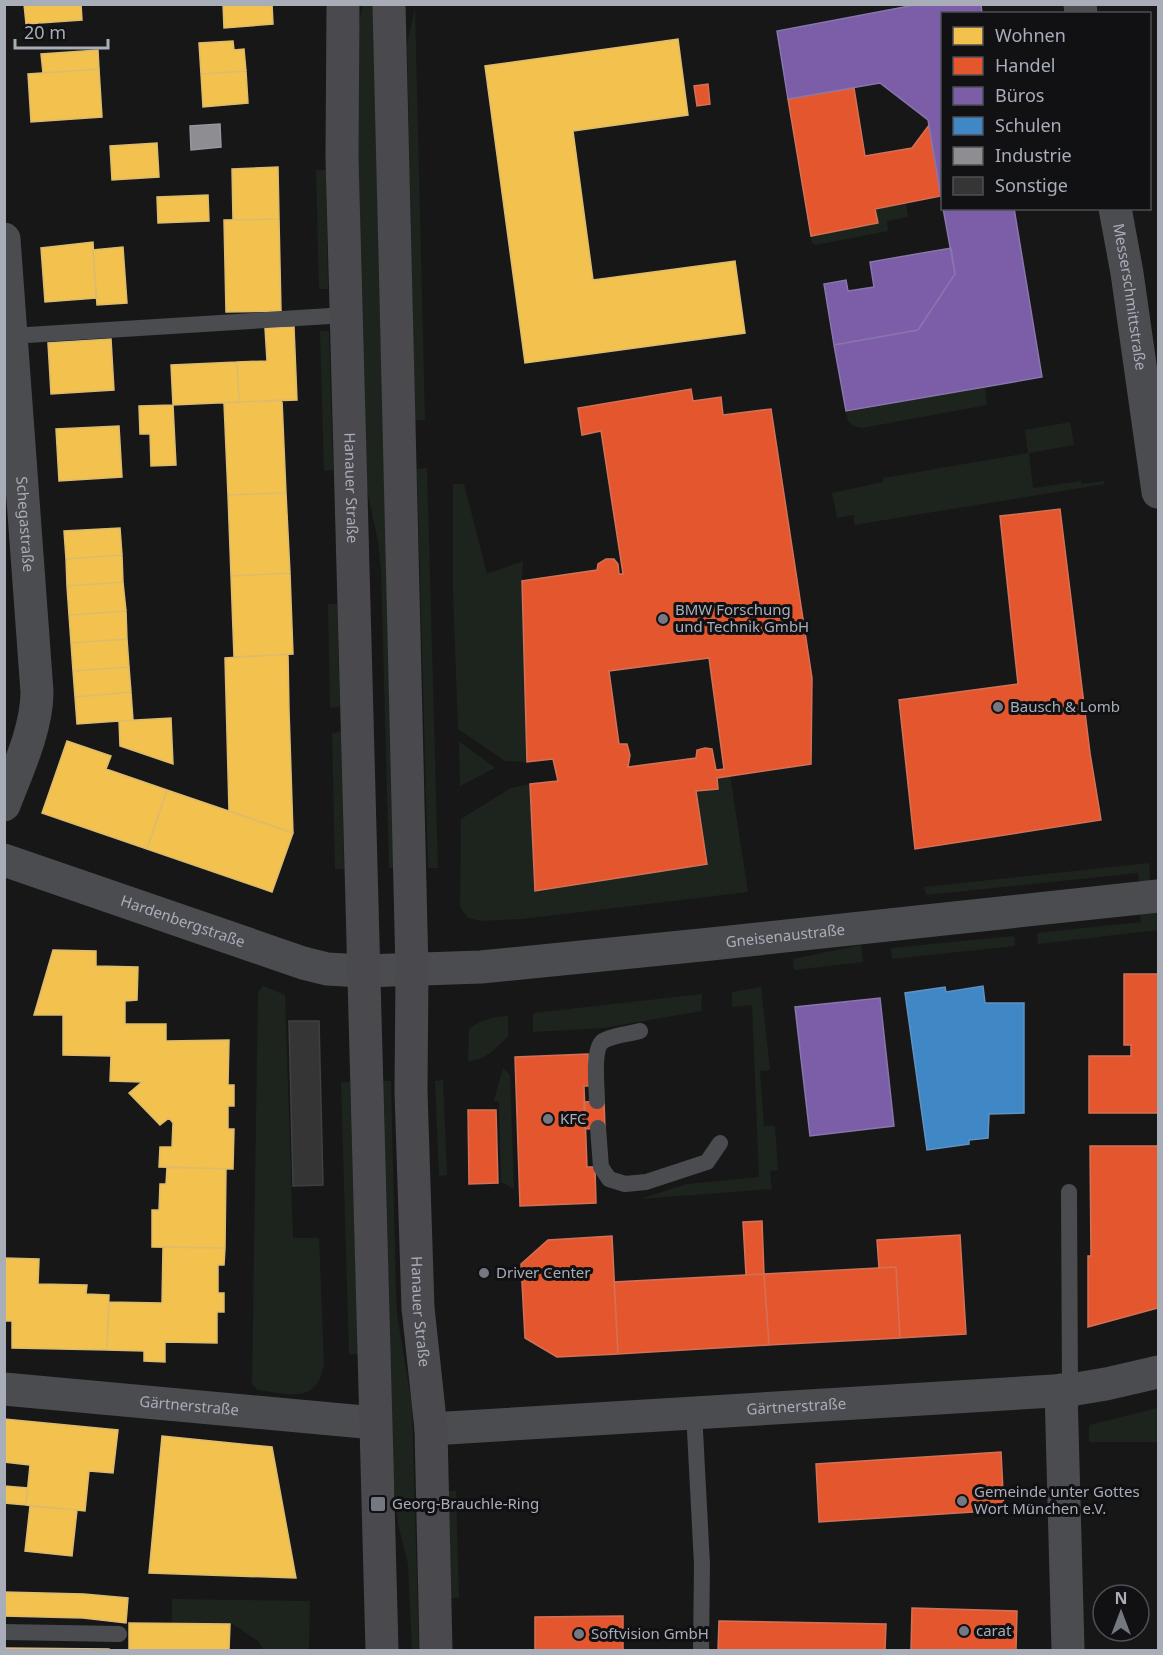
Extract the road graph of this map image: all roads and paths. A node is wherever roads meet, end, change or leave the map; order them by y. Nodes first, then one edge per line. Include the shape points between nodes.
1 (342, 4) edge
2 (389, 4) edge
3 (1115, 210) edge
4 (4, 239) edge
5 (346, 315) junction
6 (9, 328) edge
7 (1148, 350) edge
8 (1158, 492) edge
9 (4, 804) edge
10 (4, 860) edge
11 (1158, 896) edge
12 (364, 971) junction
13 (412, 971) junction
14 (640, 1031) dead end
15 (597, 1101) dead end
16 (598, 1128) dead end
17 (720, 1143) dead end
18 (1069, 1192) dead end
19 (1158, 1372) edge
20 (4, 1389) edge
21 (1065, 1390) junction
22 (694, 1412) junction
23 (375, 1423) junction
24 (431, 1429) junction
25 (4, 1632) edge
26 (119, 1634) dead end
27 (382, 1650) edge
28 (436, 1650) edge
29 (701, 1650) edge
30 (1068, 1650) edge

1 - 5 main road, Hanauer Straße
2 - 13 main road, Hanauer Straße
3 - 7 street, Messerschmittstraße
4 - 6 street, Schegastraße
5 - 6 lane
5 - 12 main road, Hanauer Straße
6 - 9 street, Schegastraße via 37,703
7 - 8 street, Messerschmittstraße
10 - 12 street, Hardenbergstraße via 303,963
11 - 13 street, Gneisenaustraße
12 - 13 street
12 - 23 main road, Hanauer Straße
13 - 24 main road, Hanauer Straße via 411,1091 418,1308
14 - 15 lane via 600,1044 596,1052
16 - 17 lane via 603,1171 609,1179 625,1184 646,1182 707,1162
18 - 21 lane
19 - 21 street, Gärtnerstraße
20 - 23 street, Gärtnerstraße
21 - 22 street, Gärtnerstraße
21 - 30 street
22 - 24 street, Gärtnerstraße
22 - 29 lane via 702,1564
23 - 27 main road, Hanauer Straße
24 - 28 main road, Hanauer Straße
25 - 26 lane

